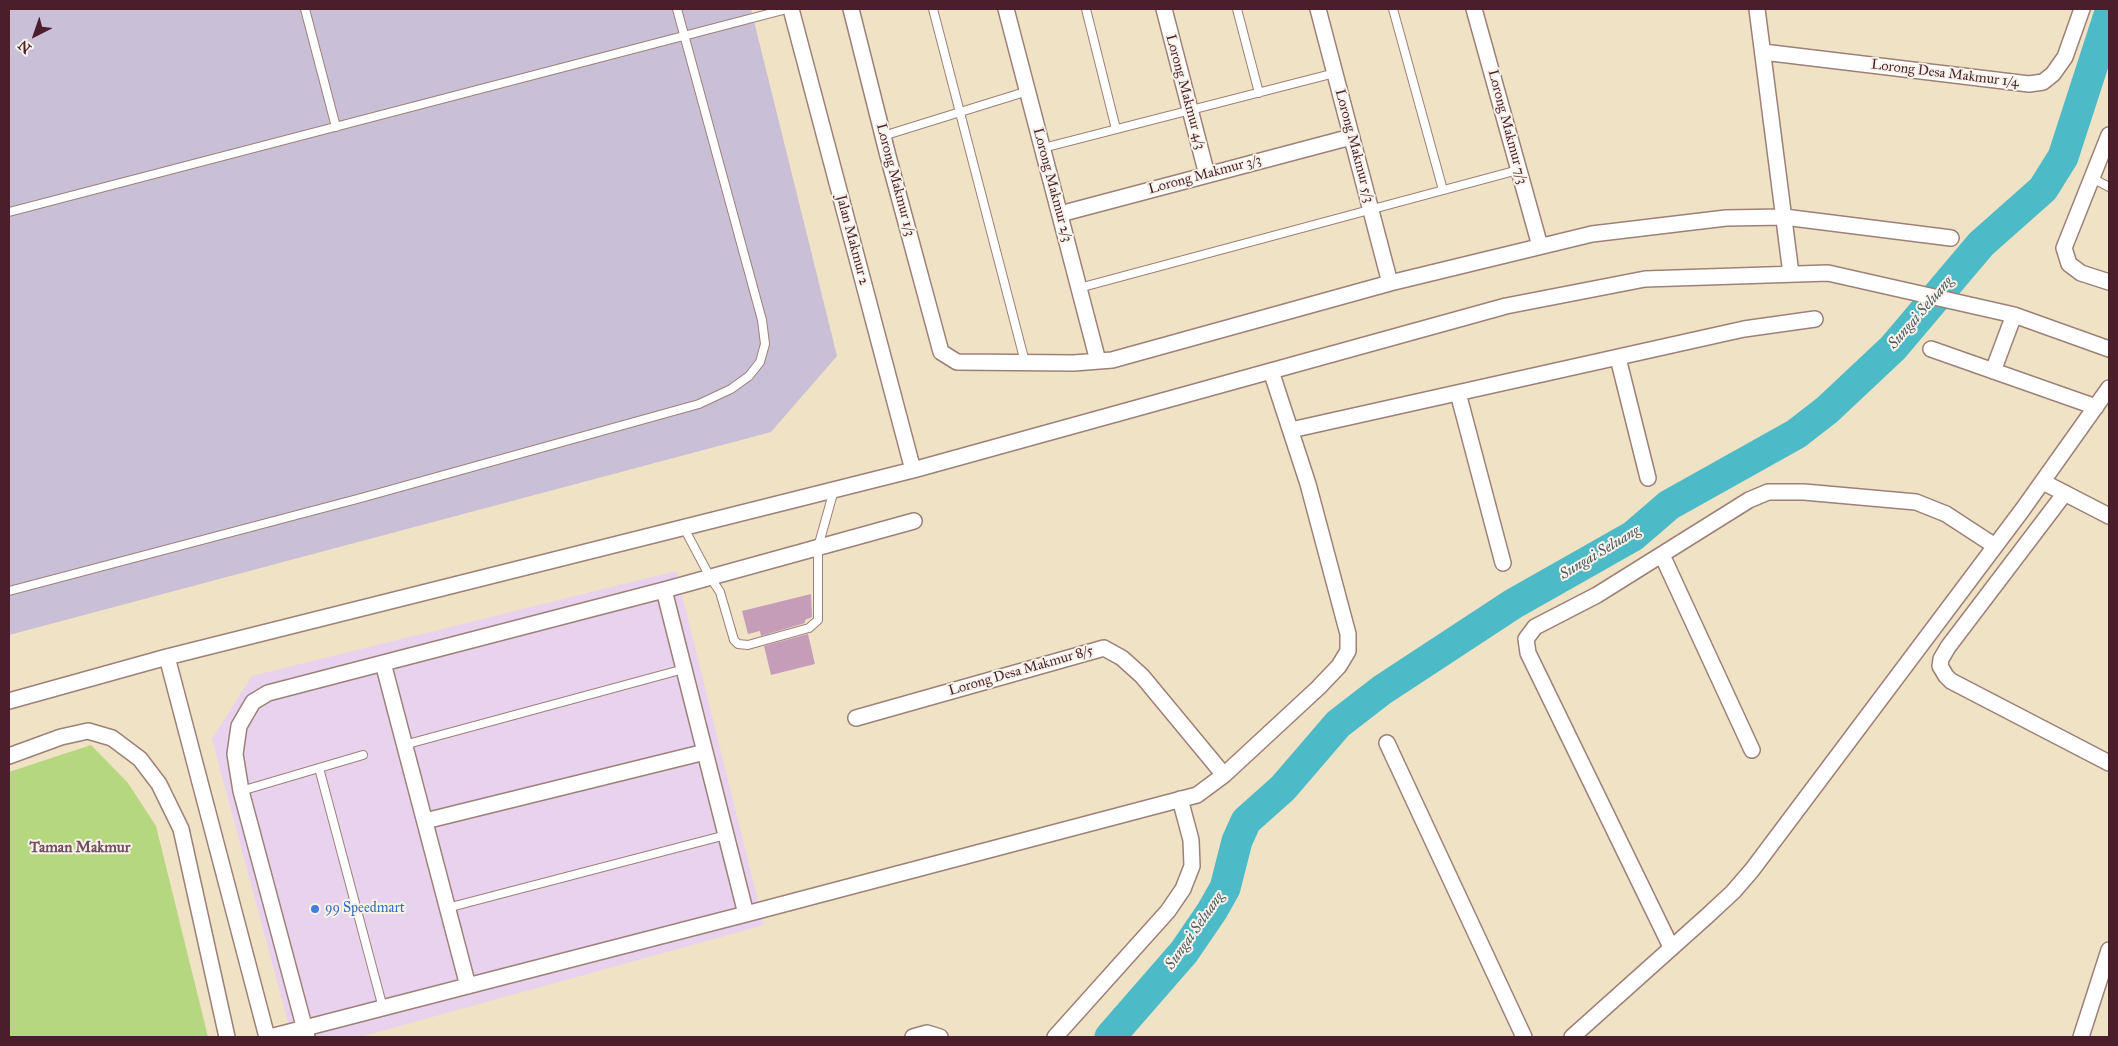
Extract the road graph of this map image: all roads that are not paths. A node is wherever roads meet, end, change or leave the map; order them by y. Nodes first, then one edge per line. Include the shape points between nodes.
1 (305, 9) edge
2 (677, 9) edge
3 (787, 9) edge
4 (791, 9) edge
5 (851, 9) edge
6 (933, 9) edge
7 (1006, 9) edge
8 (1086, 9) edge
9 (1164, 9) edge
10 (1237, 9) edge
11 (1318, 9) edge
12 (1393, 9) edge
13 (1474, 9) edge
14 (1757, 9) edge
15 (2082, 9) edge
16 (684, 37) junction
17 (1763, 52) junction
18 (1334, 73) junction
19 (1028, 92) junction
20 (1259, 93) junction
21 (1190, 110) junction
22 (959, 112) junction
23 (336, 127) junction
24 (1116, 129) junction
25 (883, 136) junction
26 (2109, 136) edge
27 (1351, 137) junction
28 (1043, 148) junction
29 (1518, 170) junction
30 (1207, 175) junction
31 (2092, 178) junction
32 (2109, 187) edge
33 (1443, 190) junction
34 (1370, 209) junction
35 (9, 212) edge
36 (1060, 214) junction
37 (1784, 216) junction
38 (1951, 238) dead end
39 (1540, 246) junction
40 (1791, 274) junction
41 (2109, 282) edge
42 (1390, 283) junction
43 (1079, 288) junction
44 (2014, 316) junction
45 (1815, 319) dead end
46 (1931, 348) dead end
47 (2109, 349) edge
48 (1618, 358) junction
49 (1098, 361) junction
50 (1025, 362) junction
51 (1271, 371) junction
52 (1993, 371) junction
53 (2109, 388) edge
54 (1458, 393) junction
55 (2096, 407) junction
56 (1290, 430) junction
57 (913, 470) junction
58 (1648, 478) dead end
59 (2043, 482) junction
60 (834, 490) junction
61 (2065, 493) junction
62 (2109, 516) edge
63 (914, 521) dead end
64 (684, 528) junction
65 (1995, 546) junction
66 (818, 547) junction
67 (1662, 555) junction
68 (1503, 563) dead end
69 (710, 577) junction
70 (664, 590) junction
71 (9, 591) edge
72 (167, 657) junction
73 (383, 663) junction
74 (684, 669) junction
75 (9, 701) edge
76 (856, 718) dead end
77 (1387, 743) dead end
78 (404, 745) junction
79 (1752, 750) dead end
80 (705, 752) junction
81 (363, 755) dead end
82 (9, 756) edge
83 (2109, 763) edge
84 (319, 768) junction
85 (1224, 775) junction
86 (241, 791) junction
87 (1180, 799) junction
88 (424, 821) junction
89 (726, 835) junction
90 (447, 908) junction
91 (746, 914) junction
92 (1671, 947) junction
93 (2109, 950) edge
94 (468, 986) junction
95 (383, 1008) junction
96 (305, 1033) edge
97 (228, 1037) edge
98 (269, 1037) edge
99 (912, 1037) edge
100 (940, 1037) edge
101 (1055, 1037) edge
102 (1524, 1037) edge
103 (1572, 1037) edge
104 (2081, 1037) edge

1 - 23 lane
2 - 16 lane
3 - 16 lane
4 - 57 street, Jalan Makmur 2
5 - 25 street, Lorong Makmur 1/3
6 - 22 lane
7 - 19 street, Lorong Makmur 2/3
8 - 24 lane
9 - 21 street, Lorong Makmur 4/3
10 - 20 lane
11 - 18 street, Lorong Makmur 5/3
12 - 33 lane
13 - 29 street, Lorong Makmur 7/3
14 - 17 street
15 - 17 street, Lorong Desa Makmur 1/4 via 2065,57 2048,78 2029,84
16 - 23 lane
16 - 71 lane via 762,320 765,344 760,362 749,376 699,404
17 - 37 street
18 - 20 lane
18 - 27 street, Lorong Makmur 5/3
19 - 22 lane
19 - 28 street, Lorong Makmur 2/3
20 - 21 lane
21 - 24 lane
21 - 30 street, Lorong Makmur 4/3
22 - 25 lane
22 - 50 lane
23 - 35 lane
24 - 28 lane
25 - 50 street, Lorong Makmur 1/3 via 941,352 957,362
26 - 31 street
27 - 30 street, Lorong Makmur 3/3
27 - 34 street, Lorong Makmur 5/3
28 - 36 street, Lorong Makmur 2/3
29 - 33 lane
29 - 39 street, Lorong Makmur 7/3
30 - 36 street, Lorong Makmur 3/3
31 - 32 lane
31 - 41 street via 2064,248 2070,264 2082,273
33 - 34 lane
34 - 42 street, Lorong Makmur 5/3
34 - 43 lane
36 - 43 street, Lorong Makmur 2/3
37 - 38 street
37 - 39 street via 1717,219 1592,234
37 - 40 street
39 - 42 street
40 - 44 street via 1828,273
40 - 51 street via 1644,279 1506,306
42 - 49 street via 1112,360
43 - 49 street, Lorong Makmur 2/3
44 - 47 street
44 - 52 street
45 - 48 street via 1744,330
46 - 52 street
48 - 54 street
48 - 58 street
49 - 50 street
51 - 56 street
51 - 57 street
52 - 55 street
53 - 55 street
54 - 56 street
54 - 68 street
55 - 59 street
56 - 85 street via 1308,484 1348,634 1348,651 1318,688
57 - 60 street
59 - 61 street
59 - 65 street
60 - 64 street
60 - 66 lane
61 - 62 street
61 - 83 street via 1948,647 1940,666 1951,680
63 - 66 street
64 - 69 lane
64 - 72 street
65 - 67 street via 1946,514 1916,502 1768,492 1749,500
65 - 92 street via 1752,870 1733,892
66 - 69 street
66 - 69 lane via 819,615 814,625 748,645 743,646 734,640 720,592
67 - 79 street
67 - 92 street via 1597,595 1535,627 1526,639 1528,653
69 - 70 street
70 - 73 street
70 - 74 street
72 - 75 street
72 - 98 street
73 - 78 street
73 - 86 street via 268,693 253,702 239,726 235,754
74 - 78 lane
74 - 80 street
76 - 85 street, Lorong Desa Makmur 8/5 via 1104,648 1122,658 1142,676
77 - 102 street
78 - 88 street
80 - 88 street
80 - 89 street
81 - 84 lane
82 - 97 street via 61,737 88,732 112,738 140,758 159,784 181,829
84 - 86 lane
84 - 95 lane
85 - 87 street via 1197,795
86 - 96 street
87 - 91 street
87 - 101 street via 1191,840 1192,866 1183,889 1168,911
88 - 90 street
89 - 90 lane
89 - 91 street
90 - 94 street
91 - 94 street
92 - 103 street
93 - 104 street
94 - 95 street
95 - 96 street
96 - 98 street
99 - 100 street via 927,1033

